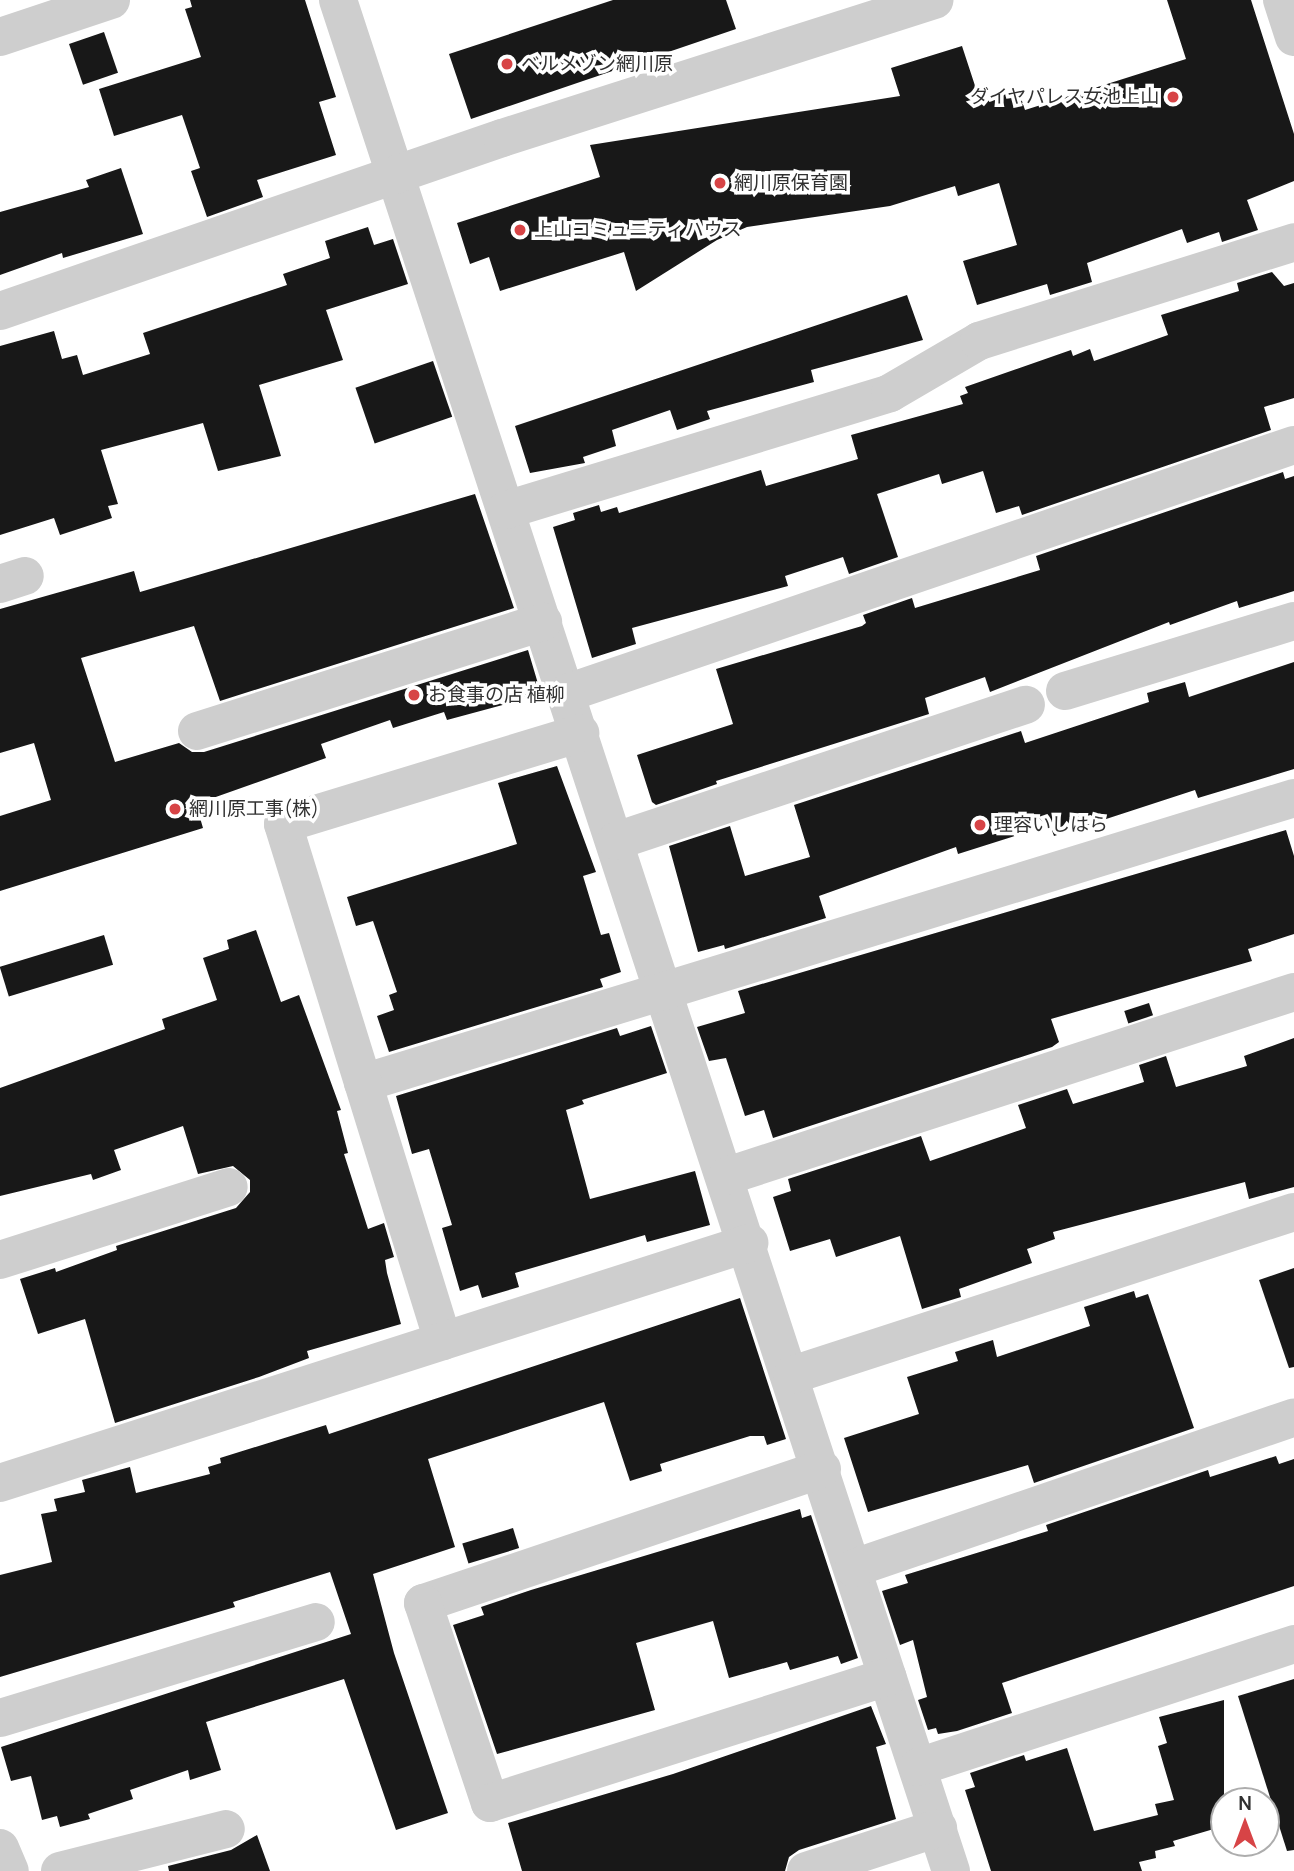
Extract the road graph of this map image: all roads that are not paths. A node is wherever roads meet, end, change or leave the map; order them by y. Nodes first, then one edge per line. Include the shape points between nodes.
1 (111, 0) edge
2 (338, 0) edge
3 (935, 0) edge
4 (1282, 0) edge
5 (0, 37) edge
6 (1294, 37) edge
7 (395, 176) junction
8 (1294, 242) edge
9 (0, 312) edge
10 (1294, 445) edge
11 (506, 509) junction
12 (1294, 621) edge
13 (543, 622) junction
14 (1065, 691) dead end
15 (566, 693) junction
16 (1026, 705) dead end
17 (197, 731) dead end
18 (580, 733) junction
19 (1294, 798) edge
20 (616, 841) junction
21 (665, 989) junction
22 (1294, 992) edge
23 (363, 1083) junction
24 (727, 1176) junction
25 (229, 1187) dead end
26 (1294, 1212) edge
27 (749, 1243) junction
28 (0, 1260) edge
29 (443, 1341) junction
30 (792, 1375) junction
31 (1294, 1417) edge
32 (822, 1469) junction
33 (0, 1483) edge
34 (854, 1568) junction
35 (316, 1622) dead end
36 (1294, 1644) edge
37 (888, 1676) junction
38 (0, 1718) edge
39 (918, 1767) junction
40 (938, 1828) junction
41 (226, 1829) dead end
42 (0, 1848) edge
43 (10, 1871) edge
44 (60, 1871) edge
45 (806, 1871) edge
46 (951, 1871) edge

1 - 5 street
2 - 7 street
3 - 7 street
4 - 6 street
7 - 9 street
7 - 11 street
8 - 11 street via 979,341 890,393
10 - 15 street
11 - 13 street
12 - 14 street
13 - 15 street
13 - 17 street
15 - 18 street
16 - 20 street
18 - 20 street
18 - 23 street via 283,824
19 - 21 street
20 - 21 street
21 - 23 street
21 - 24 street
22 - 24 street
23 - 29 street
24 - 27 street
25 - 28 street
26 - 30 street
27 - 29 street
27 - 30 street
29 - 33 street
30 - 32 street
31 - 34 street
32 - 34 street
32 - 37 street via 424,1603 490,1803
34 - 37 street
35 - 38 street
36 - 39 street
37 - 39 street
39 - 40 street
40 - 45 street
40 - 46 street
41 - 44 street
42 - 43 street

